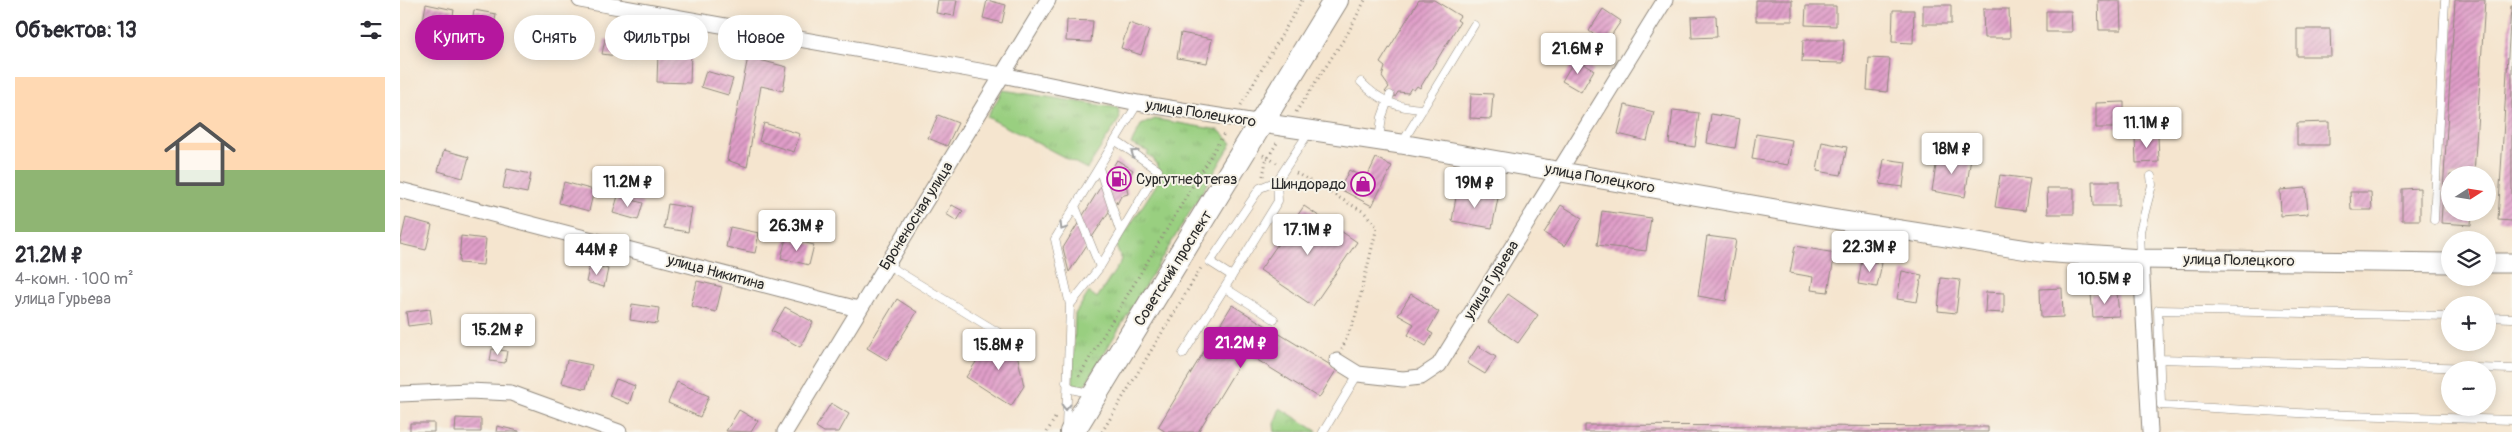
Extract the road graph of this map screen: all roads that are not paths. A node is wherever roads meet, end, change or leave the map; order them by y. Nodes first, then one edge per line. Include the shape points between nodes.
1 (580, 0) edge
2 (1048, 0) edge
3 (1336, 0) edge
4 (1666, 0) edge
5 (2445, 0) edge
6 (1474, 25) dead end
7 (1002, 76) junction
8 (1361, 82) dead end
9 (1388, 98) junction
10 (1138, 103) junction
11 (1423, 109) junction
12 (1262, 123) junction
13 (1311, 129) junction
14 (1379, 140) junction
15 (1116, 141) junction
16 (1401, 144) junction
17 (1099, 168) junction
18 (1558, 170) junction
19 (2150, 176) dead end
20 (1277, 181) junction
21 (400, 190) edge
22 (1076, 206) junction
23 (2434, 220) dead end
24 (1120, 231) junction
25 (2141, 259) junction
26 (2441, 263) edge
27 (2496, 263) edge
28 (2512, 263) edge
29 (886, 264) junction
30 (1100, 267) junction
31 (1232, 276) junction
32 (1225, 288) junction
33 (1070, 305) junction
34 (858, 309) junction
35 (2441, 316) edge
36 (2496, 317) edge
37 (2512, 318) edge
38 (1274, 319) dead end
39 (1014, 342) dead end
40 (1183, 354) dead end
41 (2159, 359) junction
42 (1337, 361) road end
43 (2512, 369) edge
44 (1358, 374) junction
45 (1066, 382) junction
46 (400, 394) edge
47 (1095, 395) junction
48 (2512, 420) edge
49 (620, 432) edge
50 (785, 432) edge
51 (1066, 432) edge
52 (1072, 432) edge
53 (1323, 432) edge
54 (2150, 432) edge

1 - 7 street, улица Полецкого
2 - 7 street, Броненосная улица
3 - 12 main road, Советский проспект
4 - 18 street, улица Гурьева
5 - 23 lane
6 - 11 lane
7 - 10 street, улица Полецкого
7 - 29 street, Броненосная улица
8 - 9 lane
9 - 11 lane via 1400,107
9 - 14 lane
10 - 12 street, улица Полецкого
10 - 15 lane
11 - 16 lane
12 - 13 street, улица Полецкого
12 - 47 main road, Советский проспект
13 - 14 street, улица Полецкого
13 - 20 lane
14 - 16 street, улица Полецкого
15 - 17 lane
24 -> 15 lane via 1158,170
16 - 18 street, улица Полецкого
17 - 22 lane
17 - 24 lane
18 - 25 street, улица Полецкого via 2041,252
18 - 44 street, улица Гурьева via 1439,366 1421,377 1412,378
19 - 25 lane via 2152,185 2140,231
20 - 31 lane via 1278,201
20 - 31 lane via 1260,188 1210,262
21 - 34 street, улица Никитина
22 - 30 lane
22 -> 33 lane via 1055,239
24 - 30 lane
25 - 26 street, улица Полецкого
25 - 54 street
27 - 28 street
29 - 34 street, Броненосная улица
29 - 39 lane
30 - 33 lane
31 - 32 lane
32 - 38 lane
32 - 40 lane
33 - 45 lane
34 - 50 street, Броненосная улица
35 - 41 lane via 2158,310
36 - 37 lane
41 - 43 lane
41 - 48 lane via 2161,405
42 - 44 street, улица Гурьева
44 - 53 lane
45 - 47 lane via 1071,389
45 -> 51 lane
46 - 49 street via 510,393
47 - 52 main road, Советский проспект

